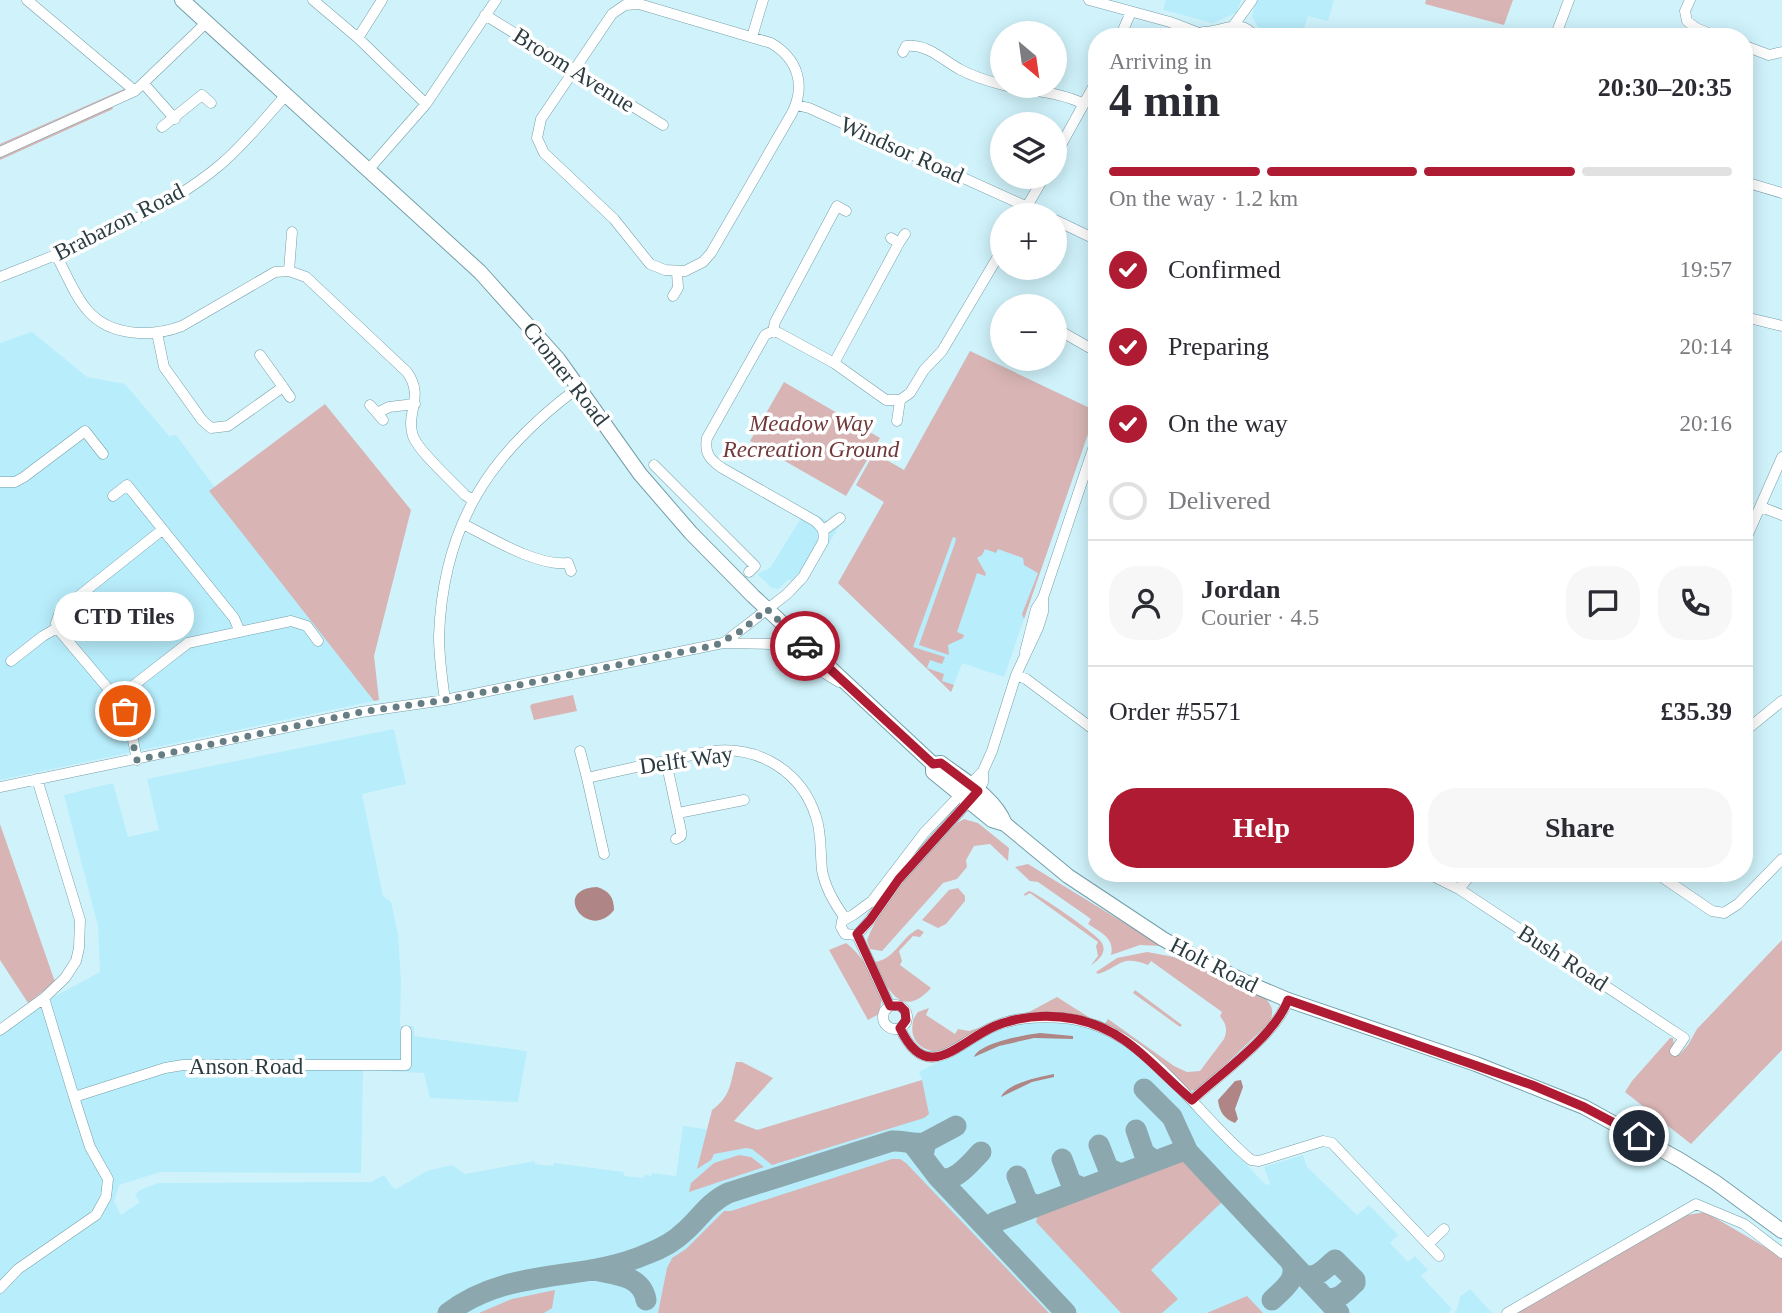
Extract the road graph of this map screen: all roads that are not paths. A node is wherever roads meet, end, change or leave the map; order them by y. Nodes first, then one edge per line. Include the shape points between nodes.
1 (27, 0) edge
2 (182, 0) edge
3 (313, 0) edge
4 (382, 0) edge
5 (496, 0) edge
6 (763, 0) edge
7 (1089, 0) edge
8 (1569, 0) edge
9 (1689, 0) edge
10 (1251, 1) edge
11 (1131, 12) junction
12 (485, 15) junction
13 (207, 22) junction
14 (1125, 28) edge
15 (1185, 28) edge
16 (1230, 28) edge
17 (1251, 28) edge
18 (1558, 28) edge
19 (1695, 28) edge
20 (752, 37) junction
21 (358, 38) junction
22 (903, 47) dead end
23 (1753, 49) edge
24 (1782, 52) edge
25 (574, 71) junction
26 (990, 82) edge
27 (139, 88) junction
28 (287, 94) junction
29 (1088, 97) edge
30 (1068, 98) edge
31 (211, 103) dead end
32 (426, 104) junction
33 (1084, 104) junction
34 (796, 105) junction
35 (175, 119) junction
36 (663, 125) dead end
37 (163, 127) dead end
38 (1067, 134) edge
39 (0, 152) edge
40 (369, 169) junction
41 (1753, 184) edge
42 (1782, 193) edge
43 (1008, 203) edge
44 (842, 205) dead end
45 (1067, 226) edge
46 (292, 232) dead end
47 (1088, 236) edge
48 (898, 238) dead end
49 (55, 255) junction
50 (990, 270) edge
51 (289, 271) junction
52 (677, 272) junction
53 (0, 277) edge
54 (673, 296) dead end
55 (1753, 319) edge
56 (1782, 326) edge
57 (773, 331) junction
58 (156, 333) junction
59 (1067, 335) edge
60 (1088, 347) edge
61 (260, 355) dead end
62 (834, 363) junction
63 (283, 387) junction
64 (579, 387) junction
65 (290, 397) dead end
66 (900, 400) junction
67 (415, 404) junction
68 (377, 413) dead end
69 (897, 421) dead end
70 (103, 454) dead end
71 (1782, 457) edge
72 (1088, 464) edge
73 (656, 470) dead end
74 (0, 482) edge
75 (113, 496) dead end
76 (473, 500) junction
77 (1761, 507) junction
78 (1782, 515) edge
79 (704, 516) junction
80 (840, 518) dead end
81 (463, 524) junction
82 (1753, 524) edge
83 (162, 530) junction
84 (688, 530) junction
85 (824, 530) junction
86 (568, 563) dead end
87 (749, 572) dead end
88 (767, 609) junction
89 (57, 628) junction
90 (240, 632) junction
91 (317, 641) dead end
92 (723, 643) junction
93 (11, 661) dead end
94 (1016, 675) junction
95 (854, 692) junction
96 (116, 699) junction
97 (445, 700) junction
98 (1782, 701) edge
99 (1088, 725) edge
100 (1753, 725) edge
101 (580, 751) dead end
102 (137, 760) junction
103 (666, 761) junction
104 (587, 778) junction
105 (37, 779) junction
106 (0, 787) edge
107 (969, 793) junction
108 (744, 800) dead end
109 (677, 813) junction
110 (676, 839) dead end
111 (604, 854) dead end
112 (1782, 859) edge
113 (1446, 882) edge
114 (1465, 882) edge
115 (1669, 882) edge
116 (1460, 889) junction
117 (849, 917) junction
118 (859, 931) junction
119 (44, 998) junction
120 (1288, 1000) junction
121 (890, 1006) junction
122 (900, 1028) junction
123 (0, 1030) edge
124 (406, 1031) dead end
125 (1675, 1051) dead end
126 (74, 1097) junction
127 (1192, 1100) junction
128 (1444, 1229) dead end
129 (1782, 1231) edge
130 (1428, 1244) junction
131 (1782, 1253) edge
132 (1439, 1256) dead end
133 (0, 1289) edge
134 (1507, 1313) edge

1 - 27 street
2 - 13 highway, Cromer Road
3 - 21 street
4 - 21 street
5 - 12 street
6 - 20 street
7 - 11 street
8 - 18 street
9 - 19 street via 1687,21
10 - 16 street
10 - 17 street
11 - 14 street
11 - 15 street
12 - 25 street, Broom Avenue
12 - 32 street
13 - 27 street
13 - 28 highway, Cromer Road
20 - 25 street via 639,4 625,5 612,14
20 - 34 street via 783,50 792,60 799,85
21 - 32 street
22 - 26 street via 927,48
23 - 24 street via 1769,55
25 - 36 street, Broom Avenue
25 - 52 street via 541,119 537,129 540,147 614,219 650,264
27 - 35 street
27 - 39 street
28 - 40 highway, Cromer Road
28 - 49 street, Brabazon Road via 222,163 185,191
29 - 33 street
30 - 33 street
31 - 35 street via 199,91
32 - 40 street
33 - 38 street
34 - 43 street, Windsor Road
34 - 52 street via 711,253 694,267
35 - 37 street
40 - 64 highway, Cromer Road via 480,272
41 - 42 street
44 - 57 street
45 - 47 street
46 - 51 street
48 - 62 street
49 - 53 street, Brabazon Road
49 - 58 street via 84,306 96,318 120,329
50 - 66 street via 942,351
51 - 58 street via 267,275 182,326
51 - 67 street via 306,277 407,372 415,389
52 - 54 street via 678,288
55 - 56 street
57 - 62 street
57 - 85 street via 760,343 707,438 707,454 711,461
58 - 63 street via 164,367 211,428 228,426
59 - 60 street
61 - 63 street
62 - 66 street via 886,400
63 - 65 street
64 - 76 street via 522,434
64 - 84 highway, Cromer Road via 640,474
66 - 69 street
67 - 68 street
67 - 76 street via 414,440
70 - 74 street via 82,427 24,477
71 - 77 street
72 - 94 street
73 - 79 street
75 - 83 street via 127,485
76 - 81 street
77 - 78 street
77 - 82 street
79 - 84 street
79 - 87 street via 755,566
80 - 85 street
81 - 86 street via 518,552
81 - 97 street via 442,605 439,637
83 - 89 street via 60,611
83 - 90 street via 234,618
84 - 88 highway, Cromer Road
85 - 88 street via 823,542 799,582
88 - 92 street
88 - 95 highway, Cromer Road
89 - 93 street
89 - 96 street
90 - 91 street via 291,621 307,626
90 - 96 street via 182,646
92 - 95 street via 782,648
92 - 97 street
94 - 99 street
94 - 107 street via 983,782
95 - 107 highway, Cromer Road via 933,764 933,772
96 - 102 street via 125,711
97 - 102 street via 388,706
98 - 100 street
101 - 104 street
102 - 105 street
103 - 104 street, Delft Way
103 - 109 street
103 - 117 street, Delft Way via 740,751 763,756 786,771 810,800 827,888
104 - 111 street
105 - 106 street
105 - 119 street via 80,919 76,961
107 - 117 street via 896,867 872,901
107 - 118 street
107 - 120 highway, Holt Road via 1000,811 1005,824 1068,876 1163,939
108 - 109 street
109 - 110 street via 681,836
112 - 115 street via 1724,913 1712,911
113 - 116 street, Bush Road
114 - 116 street
116 - 125 street, Bush Road via 1684,1038
117 - 118 street via 859,919
117 - 118 street via 841,923 842,930 848,936
118 - 121 street
119 - 123 street
119 - 126 street
120 - 127 street via 1272,1028
120 - 129 highway, Holt Road via 1476,1064 1584,1107 1680,1160
121 - 122 street via 884,1013 885,1023
121 - 122 street via 905,1011
122 - 127 street via 914,1051 936,1057 1018,1019 1056,1017 1088,1022 1134,1046
124 - 126 street, Anson Road via 406,1065 183,1065
126 - 133 street via 90,1147 108,1179 106,1197 96,1215 18,1269
127 - 130 street via 1251,1160 1323,1141 1332,1143
128 - 130 street
130 - 132 street
131 - 134 street via 1744,1224 1696,1204

